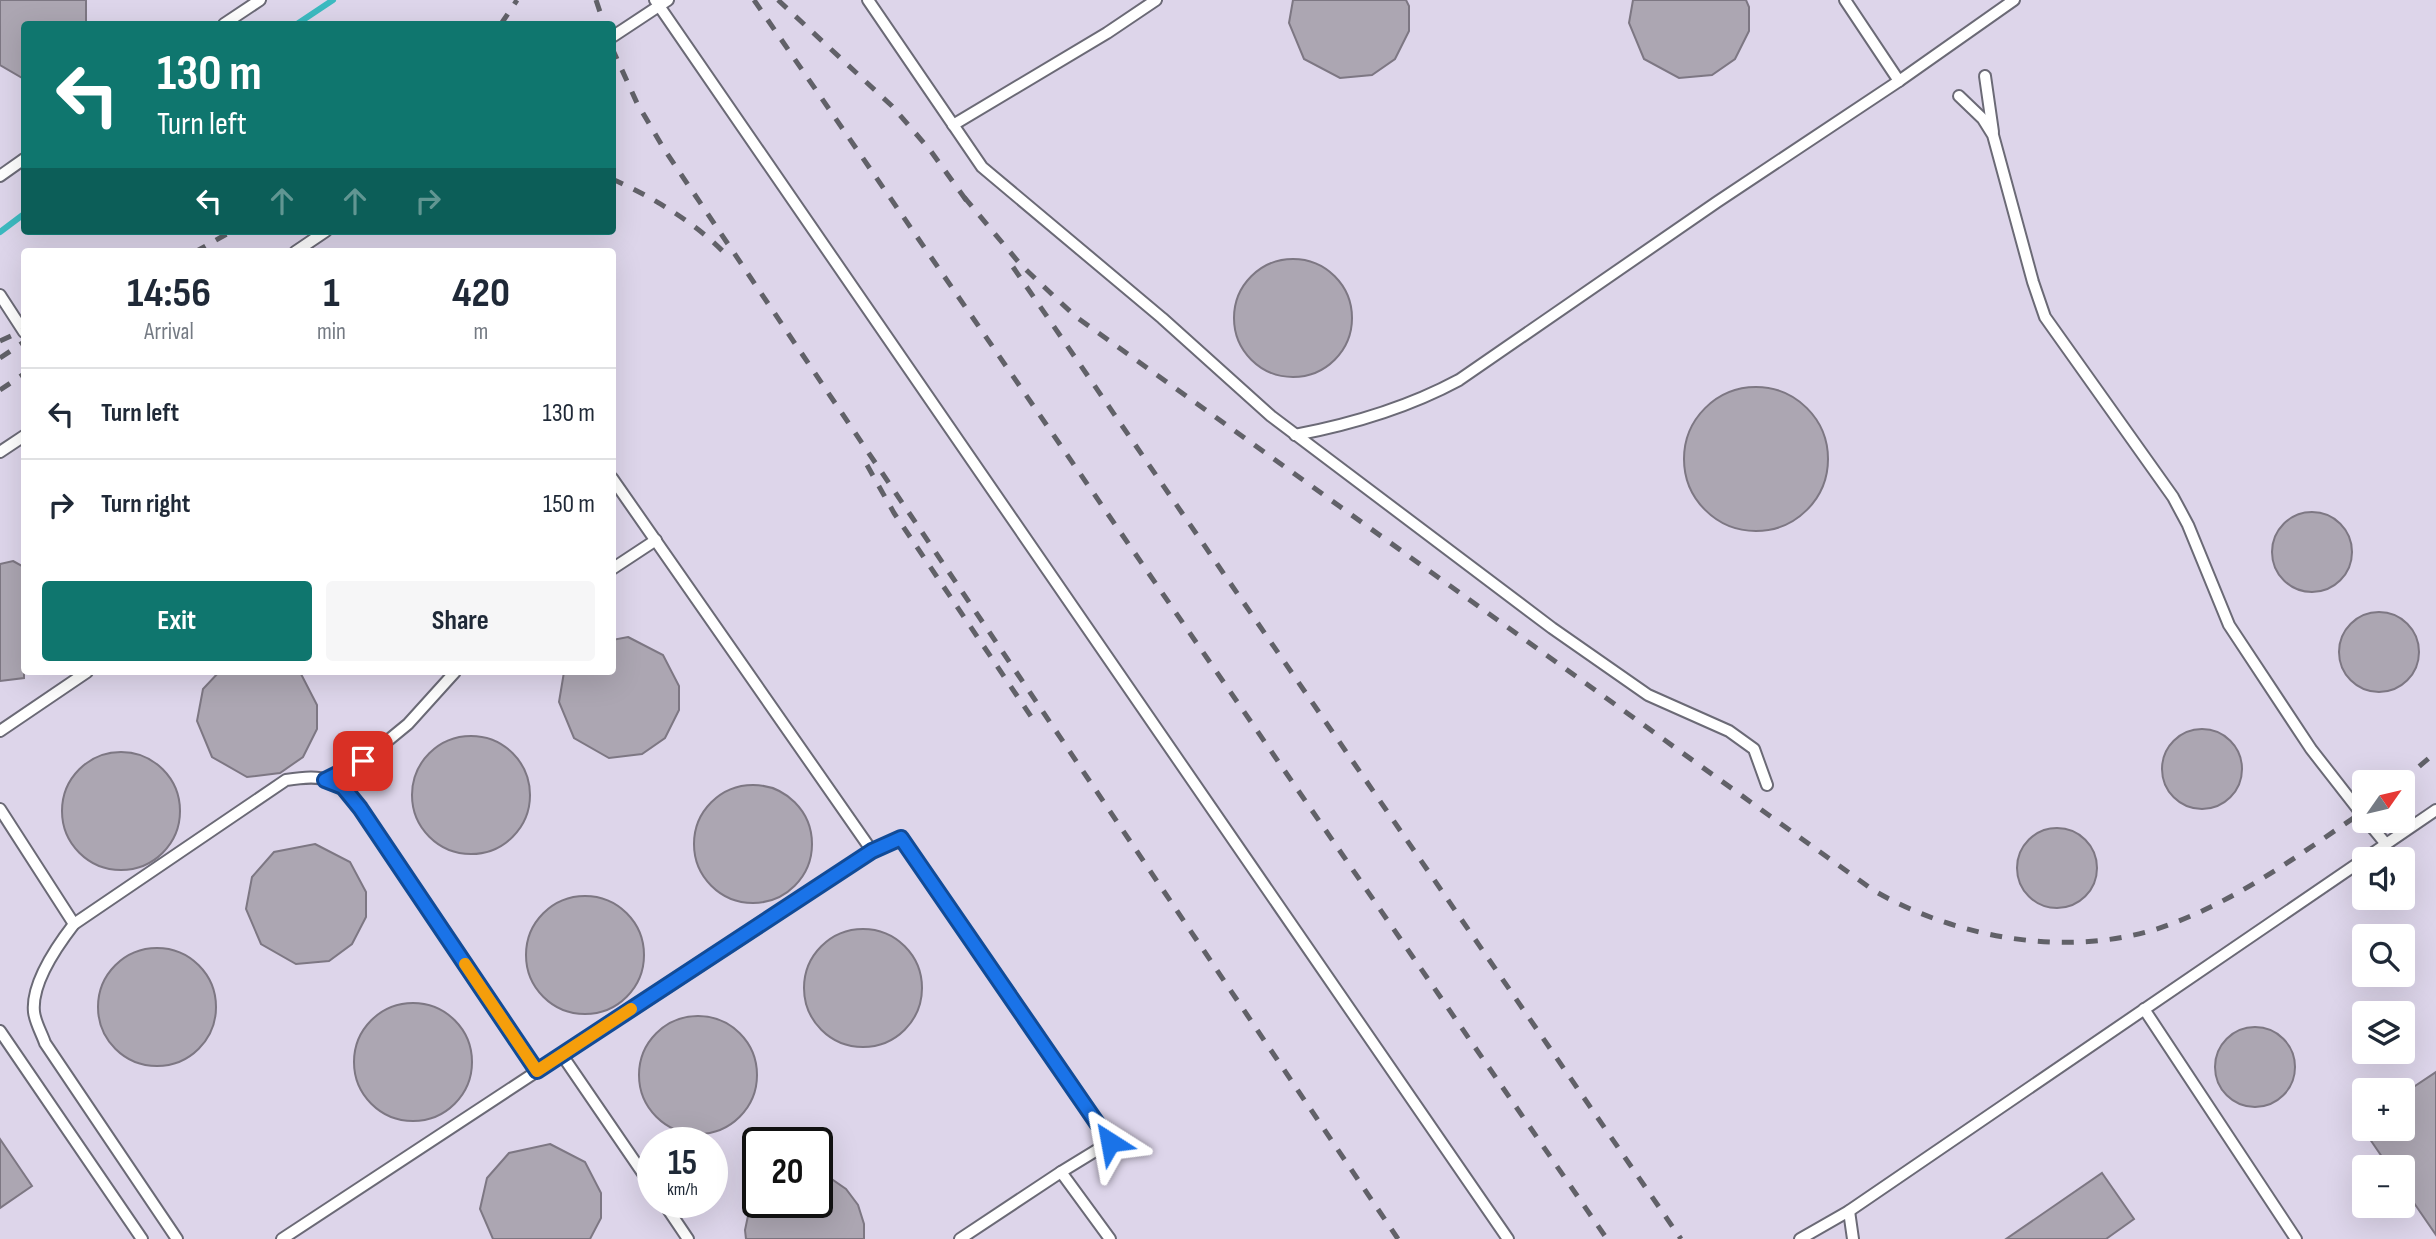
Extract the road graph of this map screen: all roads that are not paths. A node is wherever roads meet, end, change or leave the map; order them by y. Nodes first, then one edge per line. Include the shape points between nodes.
1 (260, 0) edge
2 (868, 0) edge
3 (1156, 0) edge
4 (1845, 0) edge
5 (2014, 0) edge
6 (660, 2) edge
7 (228, 21) edge
8 (616, 34) edge
9 (1985, 76) dead end
10 (1899, 81) junction
11 (1959, 96) dead end
12 (953, 125) junction
13 (1993, 135) junction
14 (21, 161) edge
15 (0, 176) edge
16 (320, 235) edge
17 (301, 248) edge
18 (0, 295) edge
19 (21, 327) edge
20 (1295, 435) junction
21 (21, 438) edge
22 (0, 452) edge
23 (616, 484) edge
24 (656, 540) junction
25 (616, 566) edge
26 (82, 675) edge
27 (452, 675) edge
28 (0, 730) edge
29 (325, 780) junction
30 (1767, 785) dead end
31 (2352, 801) edge
32 (0, 809) edge
33 (2436, 810) edge
34 (2377, 833) edge
35 (2386, 844) junction
36 (872, 851) junction
37 (74, 924) junction
38 (2144, 1009) junction
39 (0, 1031) edge
40 (562, 1055) junction
41 (537, 1071) junction
42 (637, 1165) edge
43 (1061, 1172) junction
44 (1849, 1211) junction
45 (674, 1218) edge
46 (142, 1239) edge
47 (177, 1239) edge
48 (282, 1239) edge
49 (688, 1239) edge
50 (960, 1239) edge
51 (1110, 1239) edge
52 (1508, 1239) edge
53 (1800, 1239) edge
54 (1853, 1239) edge
55 (2296, 1239) edge

1 - 7 lane
2 - 12 lane
3 - 12 lane
4 - 10 lane
5 - 10 lane
6 - 8 lane
6 - 52 lane
9 - 13 lane
10 - 20 lane via 1459,380 1377,415
11 - 13 lane
12 - 20 lane via 982,167
13 - 31 lane via 2045,317 2173,497 2229,625
14 - 15 lane
16 - 17 lane
18 - 19 lane
20 - 30 lane via 1648,695 1729,731 1754,748
21 - 22 lane
23 - 24 lane
24 - 25 lane
24 - 36 lane
26 - 28 lane
27 - 29 lane via 408,724 363,761
29 - 37 lane via 314,776 286,780
29 - 41 lane via 343,787 360,808
32 - 37 lane
33 - 35 lane
34 - 35 lane
35 - 38 lane
36 - 40 lane
36 - 43 lane via 901,838 1110,1142
37 - 47 lane via 57,946 37,988 34,1013 45,1043
38 - 44 lane
38 - 55 lane
39 - 46 lane
40 - 41 lane
40 - 42 lane
41 - 48 lane
43 - 50 lane
43 - 51 lane
44 - 53 lane
44 - 54 lane
45 - 49 lane

